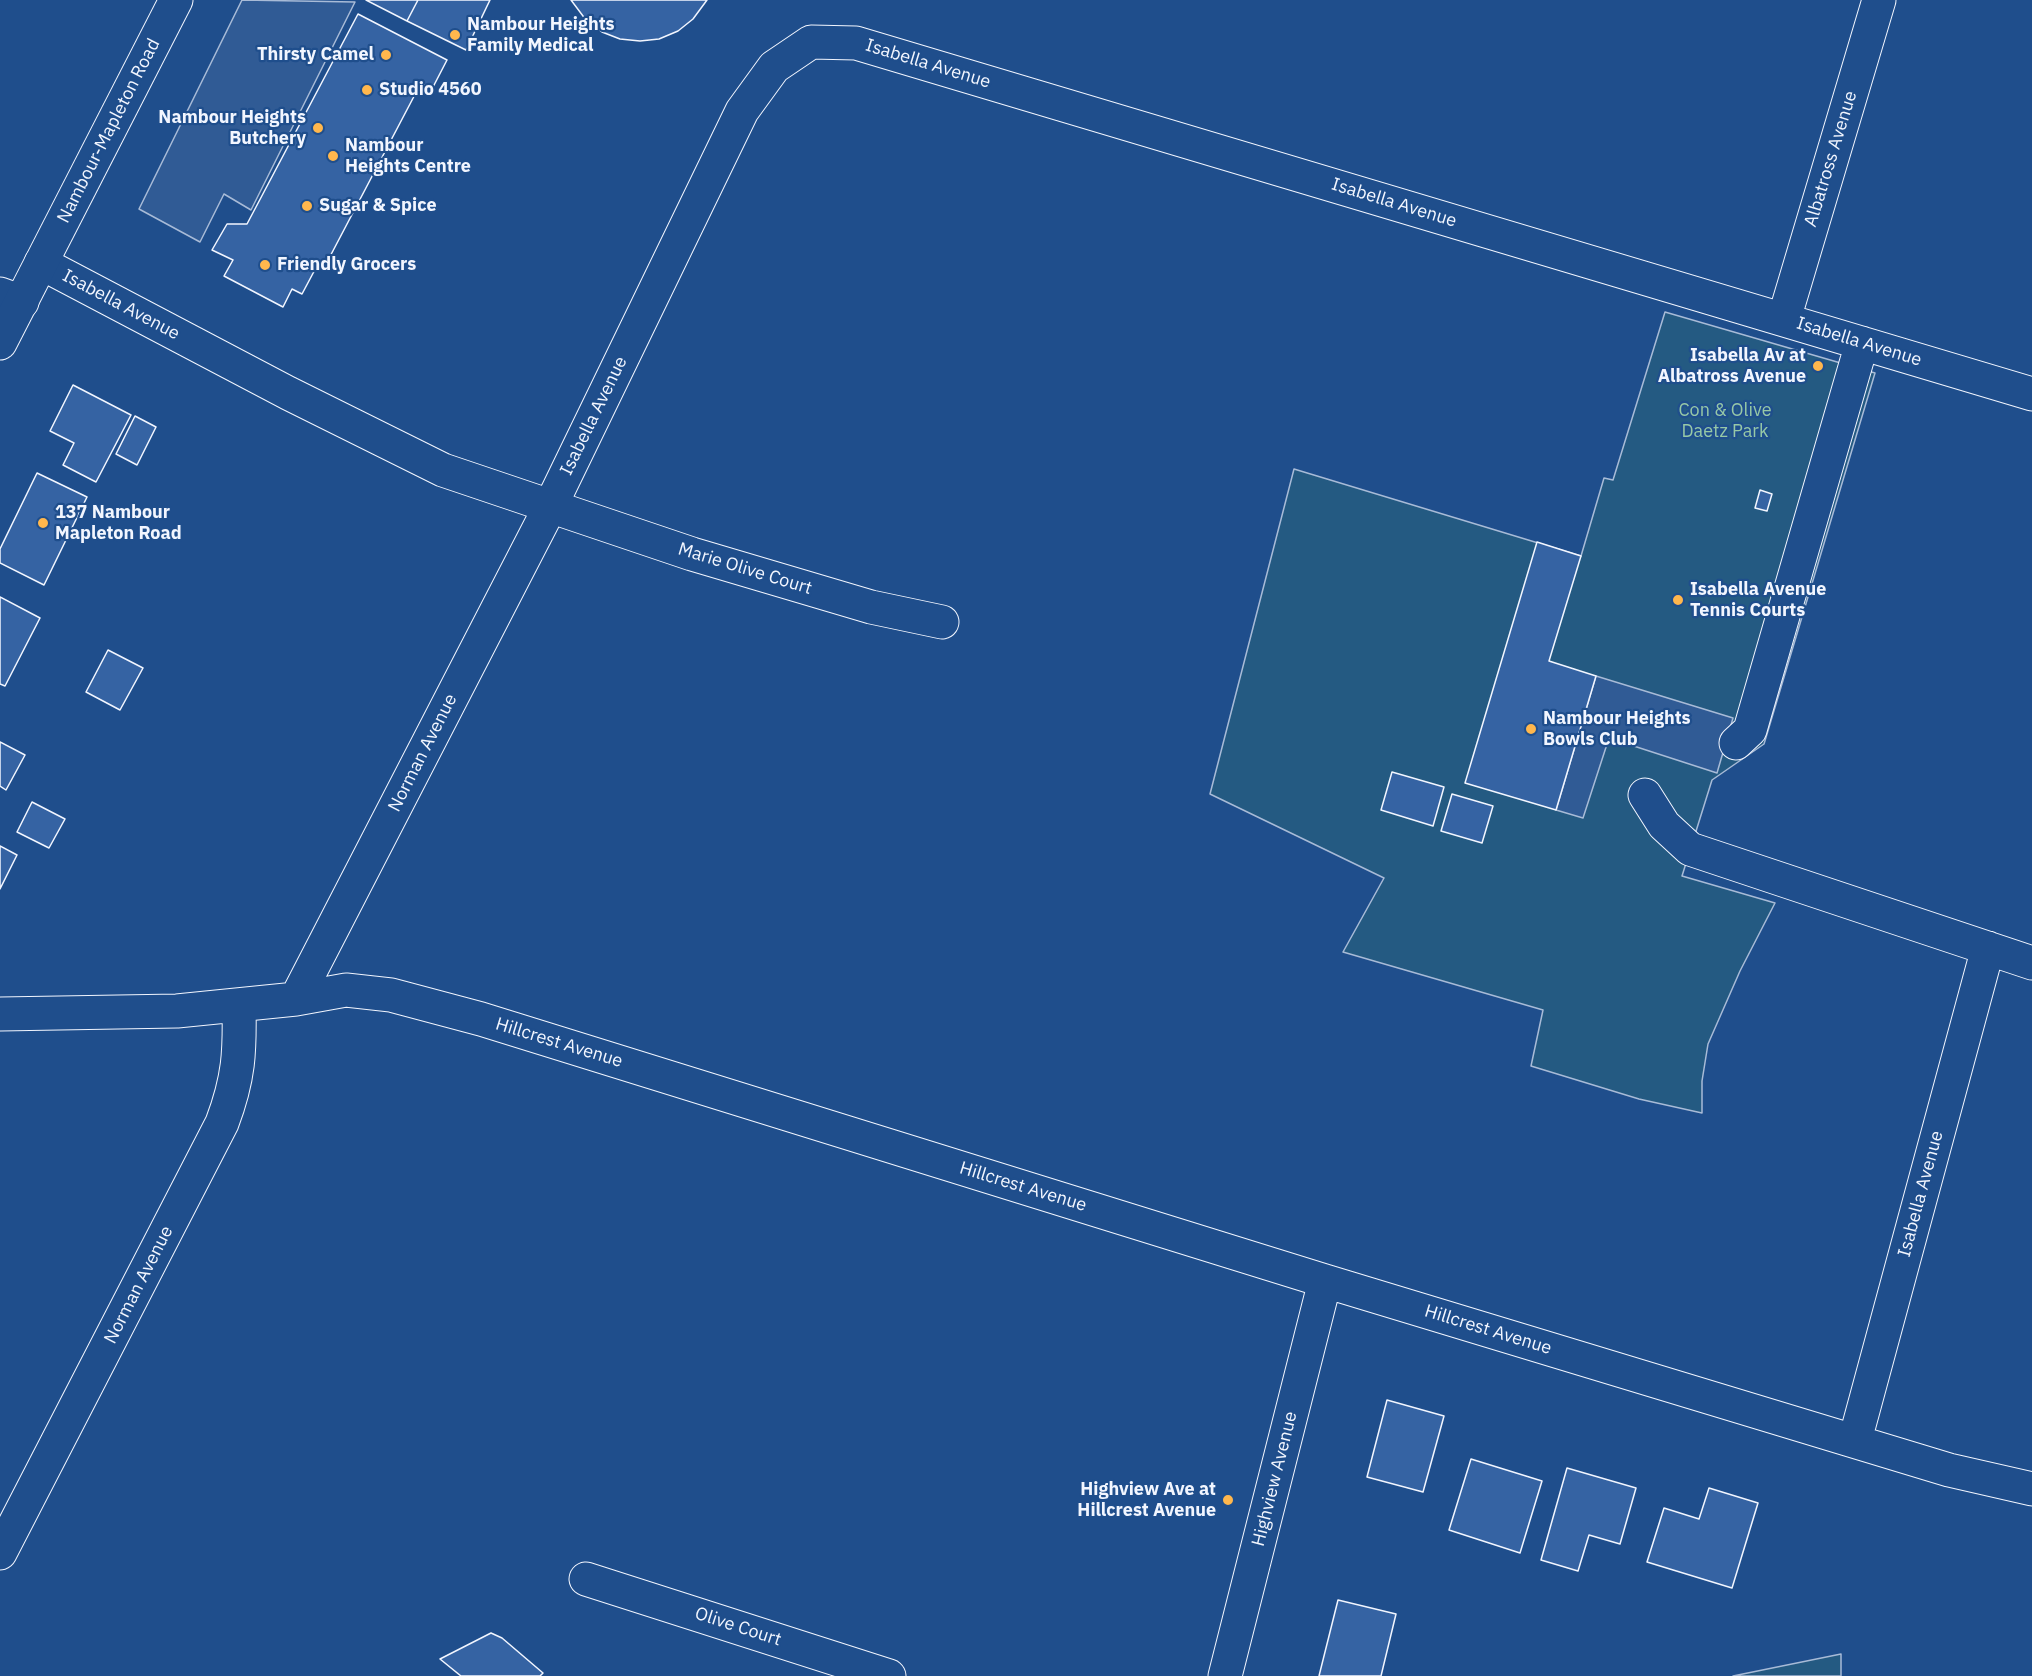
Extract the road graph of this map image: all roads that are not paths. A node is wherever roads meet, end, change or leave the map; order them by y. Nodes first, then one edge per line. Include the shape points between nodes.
1 (176, 0) edge
2 (1879, 0) edge
3 (41, 263) junction
4 (11, 298) edge
5 (1784, 319) junction
6 (1862, 342) junction
7 (0, 343) edge
8 (2032, 394) edge
9 (550, 507) junction
10 (942, 622) dead end
11 (1736, 743) dead end
12 (1645, 795) dead end
13 (1988, 948) junction
14 (2032, 963) edge
15 (296, 999) junction
16 (239, 1005) junction
17 (0, 1014) edge
18 (1325, 1281) junction
19 (1855, 1440) junction
20 (2032, 1489) edge
21 (0, 1553) edge
22 (586, 1579) dead end
23 (889, 1676) edge
24 (1225, 1676) edge

1 - 3 street, Nambour-Mapleton Road
2 - 5 street, Albatross Avenue
3 - 4 street, Nambour-Mapleton Road
3 - 9 street, Isabella Avenue via 443,470
4 - 7 street, Nambour-Mapleton Road
5 - 6 street, Isabella Avenue
5 - 9 street, Isabella Avenue via 856,43 812,42 774,67 742,111
6 - 8 street, Isabella Avenue
6 - 11 street via 1750,730
9 - 10 street, Marie Olive Court via 871,607
9 - 15 street, Norman Avenue
12 - 13 street via 1664,825 1690,849
13 - 14 street
13 - 19 street, Isabella Avenue
15 - 16 street, Hillcrest Avenue
15 - 18 street, Hillcrest Avenue via 345,990 391,995 481,1018
16 - 17 street, Hillcrest Avenue via 177,1011
16 - 21 street, Norman Avenue via 240,1057 222,1123
18 - 19 street, Hillcrest Avenue
18 - 24 street, Highview Avenue
19 - 20 street, Hillcrest Avenue via 1949,1470
22 - 23 street, Olive Court

